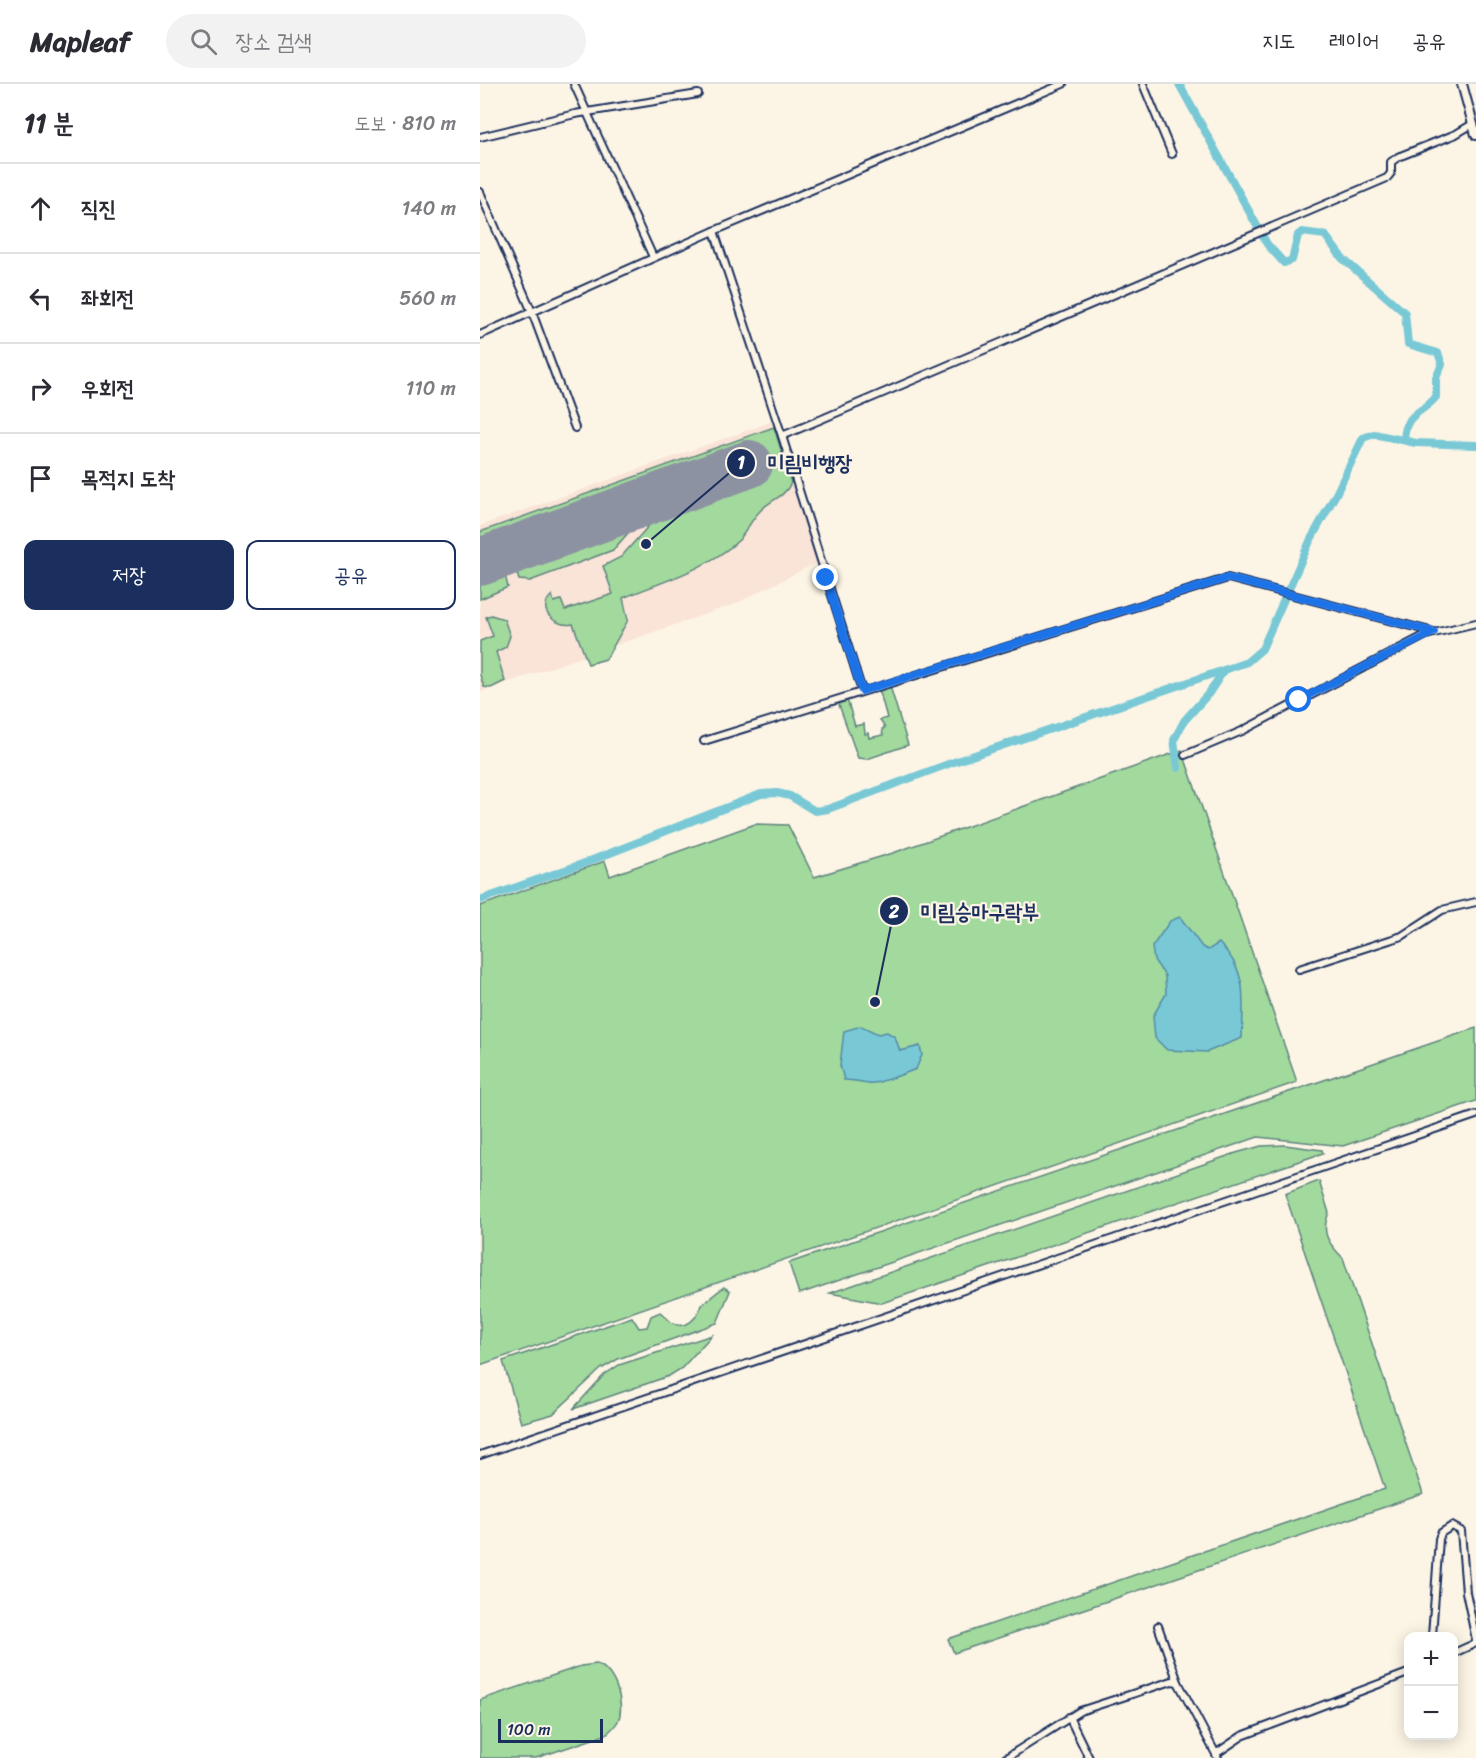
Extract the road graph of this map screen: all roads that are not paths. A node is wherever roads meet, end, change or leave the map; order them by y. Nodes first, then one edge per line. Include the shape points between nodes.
1 (574, 84) edge
2 (1063, 84) edge
3 (1143, 84) edge
4 (1462, 84) edge
5 (698, 94) dead end
6 (586, 112) junction
7 (1472, 125) junction
8 (1476, 135) edge
9 (480, 137) edge
10 (1172, 154) dead end
11 (480, 192) edge
12 (714, 231) junction
13 (653, 257) junction
14 (532, 312) junction
15 (480, 335) edge
16 (575, 428) dead end
17 (782, 436) junction
18 (1476, 623) edge
19 (1434, 632) junction
20 (862, 691) junction
21 (704, 741) dead end
22 (1185, 755) dead end
23 (1476, 902) edge
24 (1299, 969) dead end
25 (1476, 1114) edge
26 (480, 1455) edge
27 (1158, 1626) dead end
28 (1432, 1632) edge
29 (1476, 1642) edge
30 (1458, 1651) edge
31 (1404, 1675) edge
32 (1178, 1682) junction
33 (1069, 1717) junction
34 (1218, 1756) edge
35 (1006, 1758) edge
36 (1089, 1758) edge

1 - 6 street
2 - 12 street
3 - 10 street
4 - 7 street
5 - 6 street
6 - 9 street
6 - 13 street
7 - 8 street
7 - 17 street via 1398,157 1390,162 1391,173 1387,178
11 - 14 street
12 - 13 street
12 - 17 street
13 - 14 street
14 - 15 street
14 - 16 street
17 - 20 street
18 - 19 street
19 - 20 street via 1228,578
19 - 22 street via 1242,731
20 - 21 street
23 - 24 street via 1442,910 1402,936
25 - 26 street
27 - 32 street
28 - 29 street via 1439,1539 1452,1526 1461,1531 1466,1592
29 - 30 street
31 - 34 street via 1242,1736
32 - 33 street
32 - 34 street
33 - 35 street
33 - 36 street

